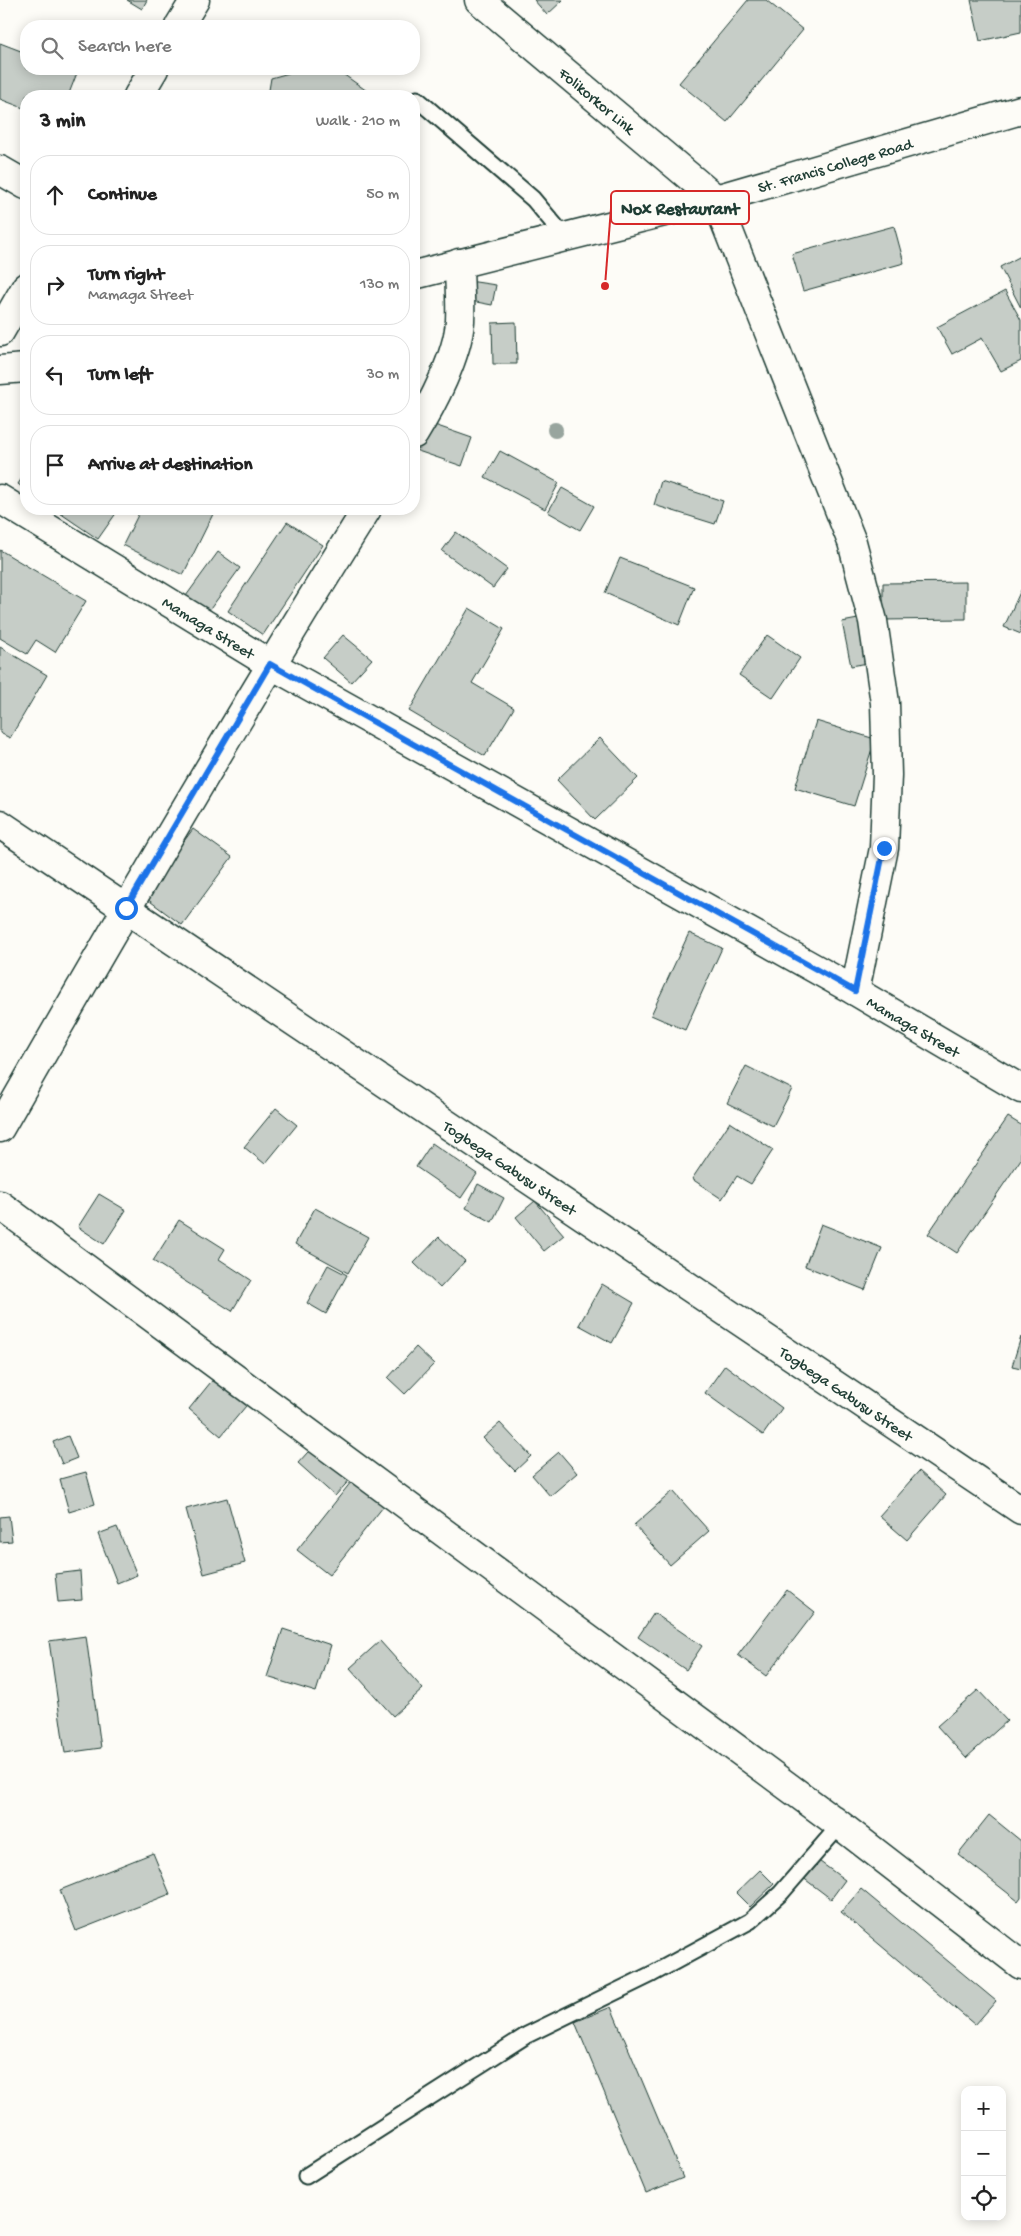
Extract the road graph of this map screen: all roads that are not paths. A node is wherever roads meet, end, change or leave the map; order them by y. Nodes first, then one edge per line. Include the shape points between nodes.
1 (195, 0) edge
2 (479, 0) edge
3 (183, 20) edge
4 (150, 75) edge
5 (142, 90) edge
6 (420, 102) edge
7 (1021, 110) edge
8 (0, 170) edge
9 (20, 182) edge
10 (716, 199) junction
11 (565, 237) junction
12 (459, 263) junction
13 (420, 273) edge
14 (20, 297) edge
15 (0, 332) edge
16 (20, 368) edge
17 (0, 370) edge
18 (420, 424) edge
19 (0, 499) edge
20 (20, 511) edge
21 (26, 515) edge
22 (363, 515) edge
23 (270, 664) junction
24 (0, 824) edge
25 (126, 908) junction
26 (855, 991) junction
27 (1021, 1089) edge
28 (0, 1128) edge
29 (0, 1205) edge
30 (1021, 1510) edge
31 (840, 1825) junction
32 (1021, 1965) edge
33 (306, 2176) dead end

1 - 3 main road
2 - 10 main road, Folikorkor Link
4 - 5 main road
6 - 11 lane via 533,199
7 - 10 main road, St. Francis College Road
8 - 9 main road
10 - 11 main road, St. Francis College Road
10 - 26 main road via 852,542 874,621 885,703 887,776 884,848
11 - 12 main road, St. Francis College Road
12 - 13 main road, St. Francis College Road
12 - 18 main road via 460,322 451,356 431,407
14 - 15 main road
16 - 17 main road
19 - 20 main road, Mamaga Street
21 - 23 main road, Mamaga Street
22 - 23 main road
23 - 25 main road
23 - 26 main road, Mamaga Street
24 - 25 main road, Togbega Gabusu Street
25 - 28 main road
25 - 30 main road, Togbega Gabusu Street
26 - 27 main road, Mamaga Street
29 - 31 main road
31 - 32 main road
31 - 33 lane via 781,1893 750,1921 652,1974 527,2035

